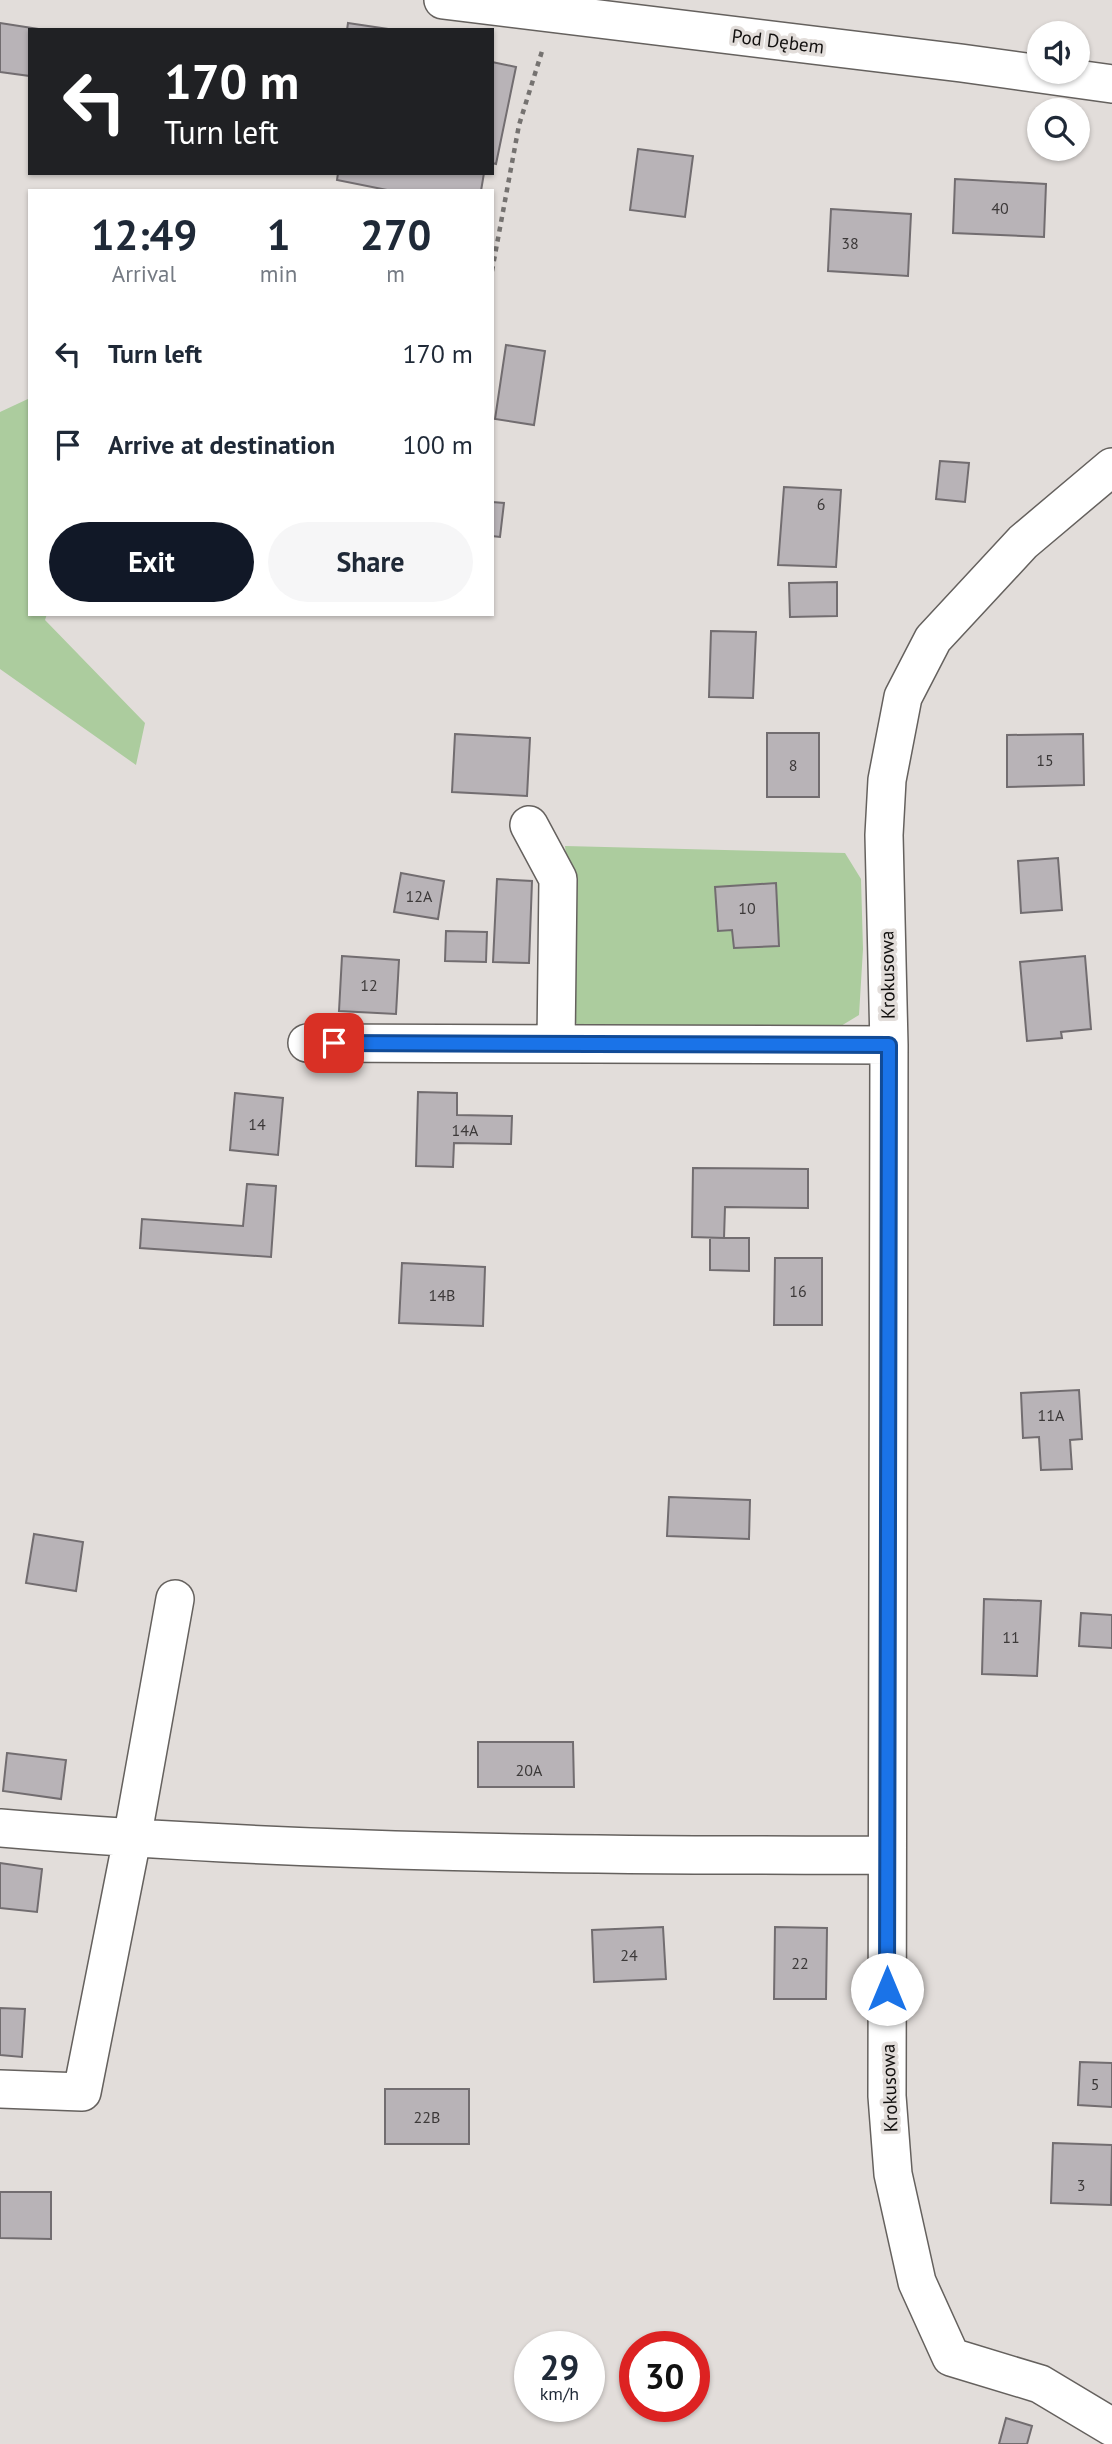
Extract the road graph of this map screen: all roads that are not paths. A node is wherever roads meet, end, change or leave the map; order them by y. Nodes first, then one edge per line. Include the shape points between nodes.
1 (443, 0) edge
2 (1112, 84) edge
3 (1112, 467) edge
4 (529, 825) dead end
5 (307, 1042) dead end
6 (556, 1044) junction
7 (889, 1045) junction
8 (175, 1599) dead end
9 (0, 1828) edge
10 (132, 1839) junction
11 (887, 1856) junction
12 (0, 2089) edge
13 (1112, 2427) edge

1 - 2 street, Pod Dębem
3 - 7 street, Krokusowa via 1023,542 933,639 904,697 887,780 884,835
4 - 6 street via 558,879
5 - 6 street
6 - 7 street
7 - 11 street, Krokusowa
8 - 10 street
9 - 10 street
10 - 11 street via 645,1856
10 - 12 street via 82,2092
11 - 13 street, Krokusowa via 887,2096 893,2174 917,2282 951,2357 1040,2384

